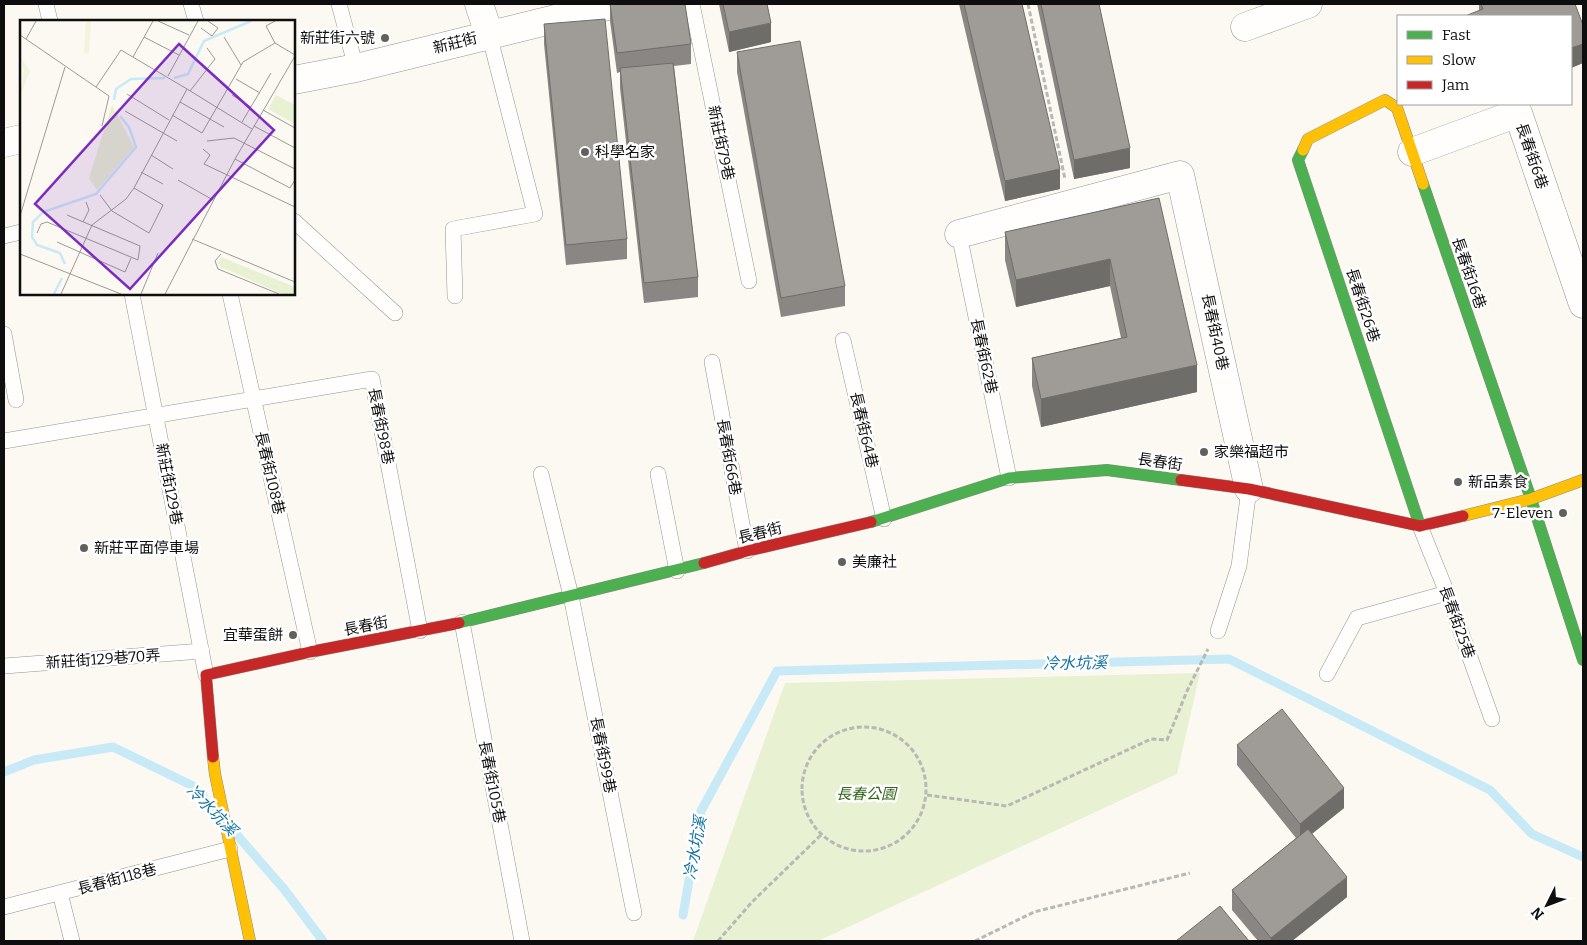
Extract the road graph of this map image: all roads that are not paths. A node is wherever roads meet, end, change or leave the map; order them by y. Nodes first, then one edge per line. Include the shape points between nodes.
1 (46, 4) edge
2 (191, 4) edge
3 (340, 4) edge
4 (479, 4) edge
5 (616, 4) edge
6 (692, 4) edge
7 (1308, 4) edge
8 (50, 20) edge
9 (196, 20) edge
10 (1245, 26) dead end
11 (489, 34) junction
12 (356, 68) junction
13 (295, 80) edge
14 (1349, 117) joint
15 (20, 139) edge
16 (4, 143) edge
17 (1412, 152) junction
18 (295, 222) edge
19 (20, 232) edge
20 (959, 234) joint
21 (4, 236) edge
22 (750, 281) dead end
23 (132, 295) edge
24 (230, 295) edge
25 (455, 296) dead end
26 (1583, 304) edge
27 (394, 313) dead end
28 (4, 334) edge
29 (842, 340) dead end
30 (712, 362) dead end
31 (254, 398) junction
32 (16, 400) dead end
33 (156, 414) junction
34 (4, 441) edge
35 (541, 474) dead end
36 (658, 474) dead end
37 (1009, 478) junction
38 (1583, 480) edge
39 (1249, 489) junction
40 (1531, 499) junction
41 (884, 519) junction
42 (1420, 526) junction
43 (747, 551) junction
44 (677, 571) junction
45 (1447, 593) junction
46 (572, 596) junction
47 (462, 622) junction
48 (420, 631) junction
49 (1218, 631) road end
50 (202, 651) junction
51 (310, 652) junction
52 (1583, 660) edge
53 (4, 666) edge
54 (1327, 674) dead end
55 (206, 675) junction
56 (1492, 718) dead end
57 (230, 849) junction
58 (60, 893) junction
59 (4, 907) edge
60 (634, 913) dead end
61 (72, 941) edge
62 (250, 941) edge
63 (522, 941) edge

1 - 8 lane
2 - 9 lane
3 - 12 lane
4 - 11 street
5 - 11 street, 新莊街
6 - 22 lane, 新莊街79巷
7 - 10 street
11 - 12 street, 新莊街
11 - 25 lane via 535,214 452,229
12 - 13 street, 新莊街
14 - 17 street, 長春街16巷 via 1386,100 1397,108
14 - 42 street, 長春街26巷 via 1308,139 1298,160
15 - 16 street
17 - 26 street, 長春街6巷 via 1518,114
17 - 40 street, 長春街16巷
18 - 27 lane
19 - 21 lane
20 - 37 lane, 長春街62巷
20 - 39 street, 長春街40巷 via 1180,175
23 - 33 lane, 新莊街129巷
24 - 31 lane, 長春街108巷
28 - 32 lane
29 - 41 lane, 長春街64巷
30 - 43 lane, 長春街66巷
31 - 33 lane, 長春街98巷
31 - 48 lane, 長春街98巷 via 372,379
31 - 51 lane, 長春街108巷
33 - 34 lane, 長春街98巷
33 - 50 lane, 新莊街129巷
35 - 46 lane, 長春街99巷
36 - 44 lane
37 - 39 street, 長春街 via 1108,470
37 - 41 street, 長春街
38 - 40 street, 長春街
39 - 42 street, 長春街
39 - 49 lane via 1239,566
40 - 42 street, 長春街
40 - 52 street, 長春街16巷
41 - 43 street, 長春街
42 - 45 lane, 長春街25巷
43 - 44 street, 長春街
44 - 46 street, 長春街
45 - 54 lane via 1357,618
45 - 56 lane, 長春街25巷
46 - 47 street, 長春街
46 - 60 lane, 長春街99巷
47 - 48 street, 長春街
47 - 63 lane, 長春街105巷
48 - 51 street, 長春街
50 - 53 lane, 新莊街129巷70弄
50 - 55 lane, 新莊街129巷
51 - 55 street, 長春街
55 - 57 street via 215,774
57 - 58 lane, 長春街118巷
57 - 62 street
58 - 59 lane, 長春街118巷
58 - 61 lane

